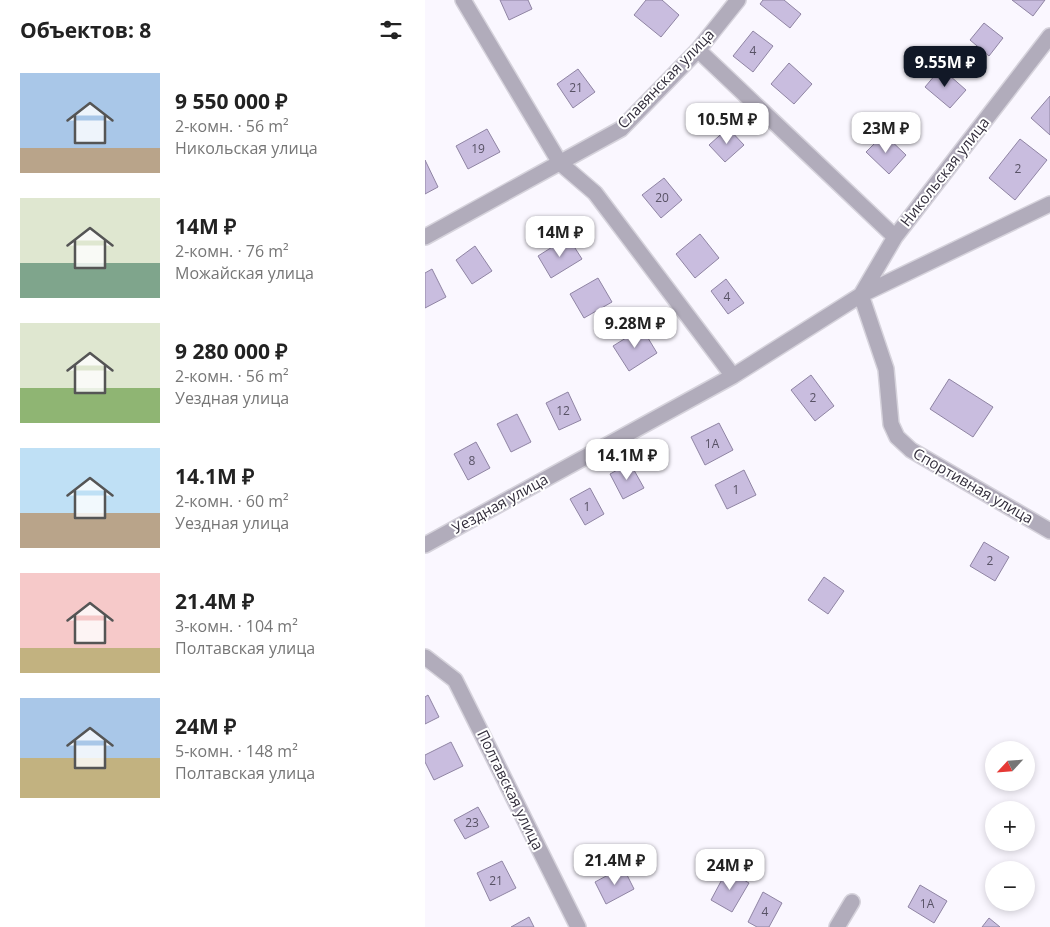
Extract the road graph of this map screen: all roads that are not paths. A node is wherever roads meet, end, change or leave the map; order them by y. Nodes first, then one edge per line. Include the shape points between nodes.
1 (463, 0) edge
2 (737, 0) edge
3 (1050, 36) edge
4 (698, 50) junction
5 (561, 163) junction
6 (1050, 204) edge
7 (425, 237) edge
8 (895, 238) junction
9 (861, 295) junction
10 (733, 376) junction
11 (1050, 531) edge
12 (425, 545) edge
13 (425, 657) edge
14 (852, 902) dead end
15 (578, 927) edge
16 (837, 927) edge

1 - 5 street
2 - 4 street, Славянская улица
3 - 8 street, Никольская улица
4 - 5 street, Славянская улица via 621,128
4 - 8 street
5 - 7 street, Славянская улица
5 - 10 street via 595,193
6 - 9 street, Уездная улица
8 - 9 street, Никольская улица
9 - 10 street, Уездная улица
9 - 11 street, Спортивная улица via 886,369 891,424 897,437 911,450
10 - 12 street, Уездная улица
13 - 15 street, Полтавская улица via 455,680
14 - 16 street

